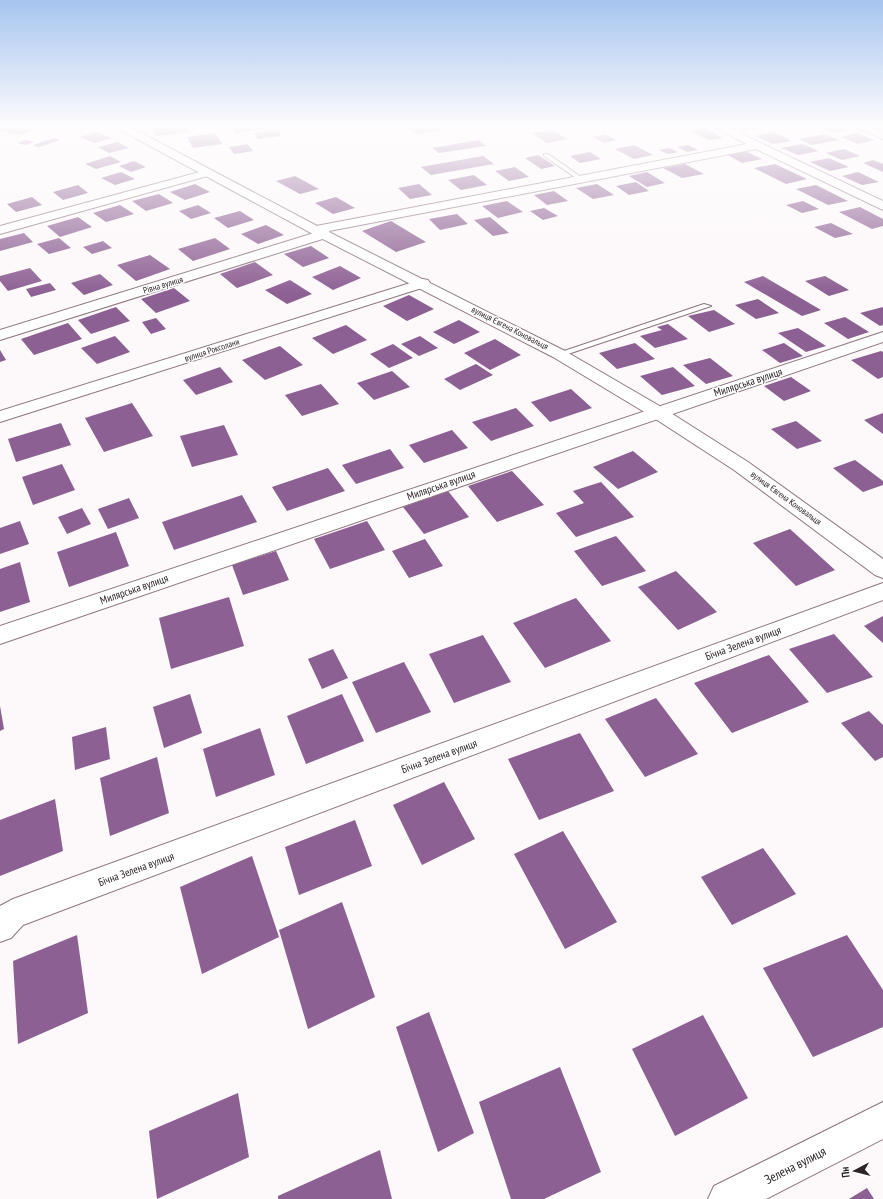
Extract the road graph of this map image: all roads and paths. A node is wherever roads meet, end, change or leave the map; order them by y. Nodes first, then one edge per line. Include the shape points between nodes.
1 (174, 182) edge
2 (224, 182) edge
3 (566, 182) edge
4 (834, 182) edge
5 (883, 206) edge
6 (0, 230) edge
7 (320, 232) junction
8 (423, 283) junction
9 (707, 306) dead end
10 (0, 335) edge
11 (883, 337) edge
12 (559, 354) junction
13 (657, 412) junction
14 (0, 417) edge
15 (883, 570) edge
16 (883, 591) edge
17 (0, 635) edge
18 (0, 928) edge
19 (883, 1120) edge
20 (727, 1199) edge

1 - 6 street
2 - 7 street, вулиця Євгена Коновальця
3 - 7 street, Рівна вулиця
4 - 5 street
7 - 8 street, вулиця Євгена Коновальця
7 - 10 street, Рівна вулиця
8 - 12 street, вулиця Євгена Коновальця
8 - 14 street, вулиця Роксолани
9 - 12 lane
11 - 13 street, Милярська вулиця
12 - 13 street, вулиця Євгена Коновальця
13 - 15 street, вулиця Євгена Коновальця via 741,466
13 - 17 street, Милярська вулиця
16 - 18 street, Бічна Зелена вулиця via 13,914
19 - 20 street, Зелена вулиця

